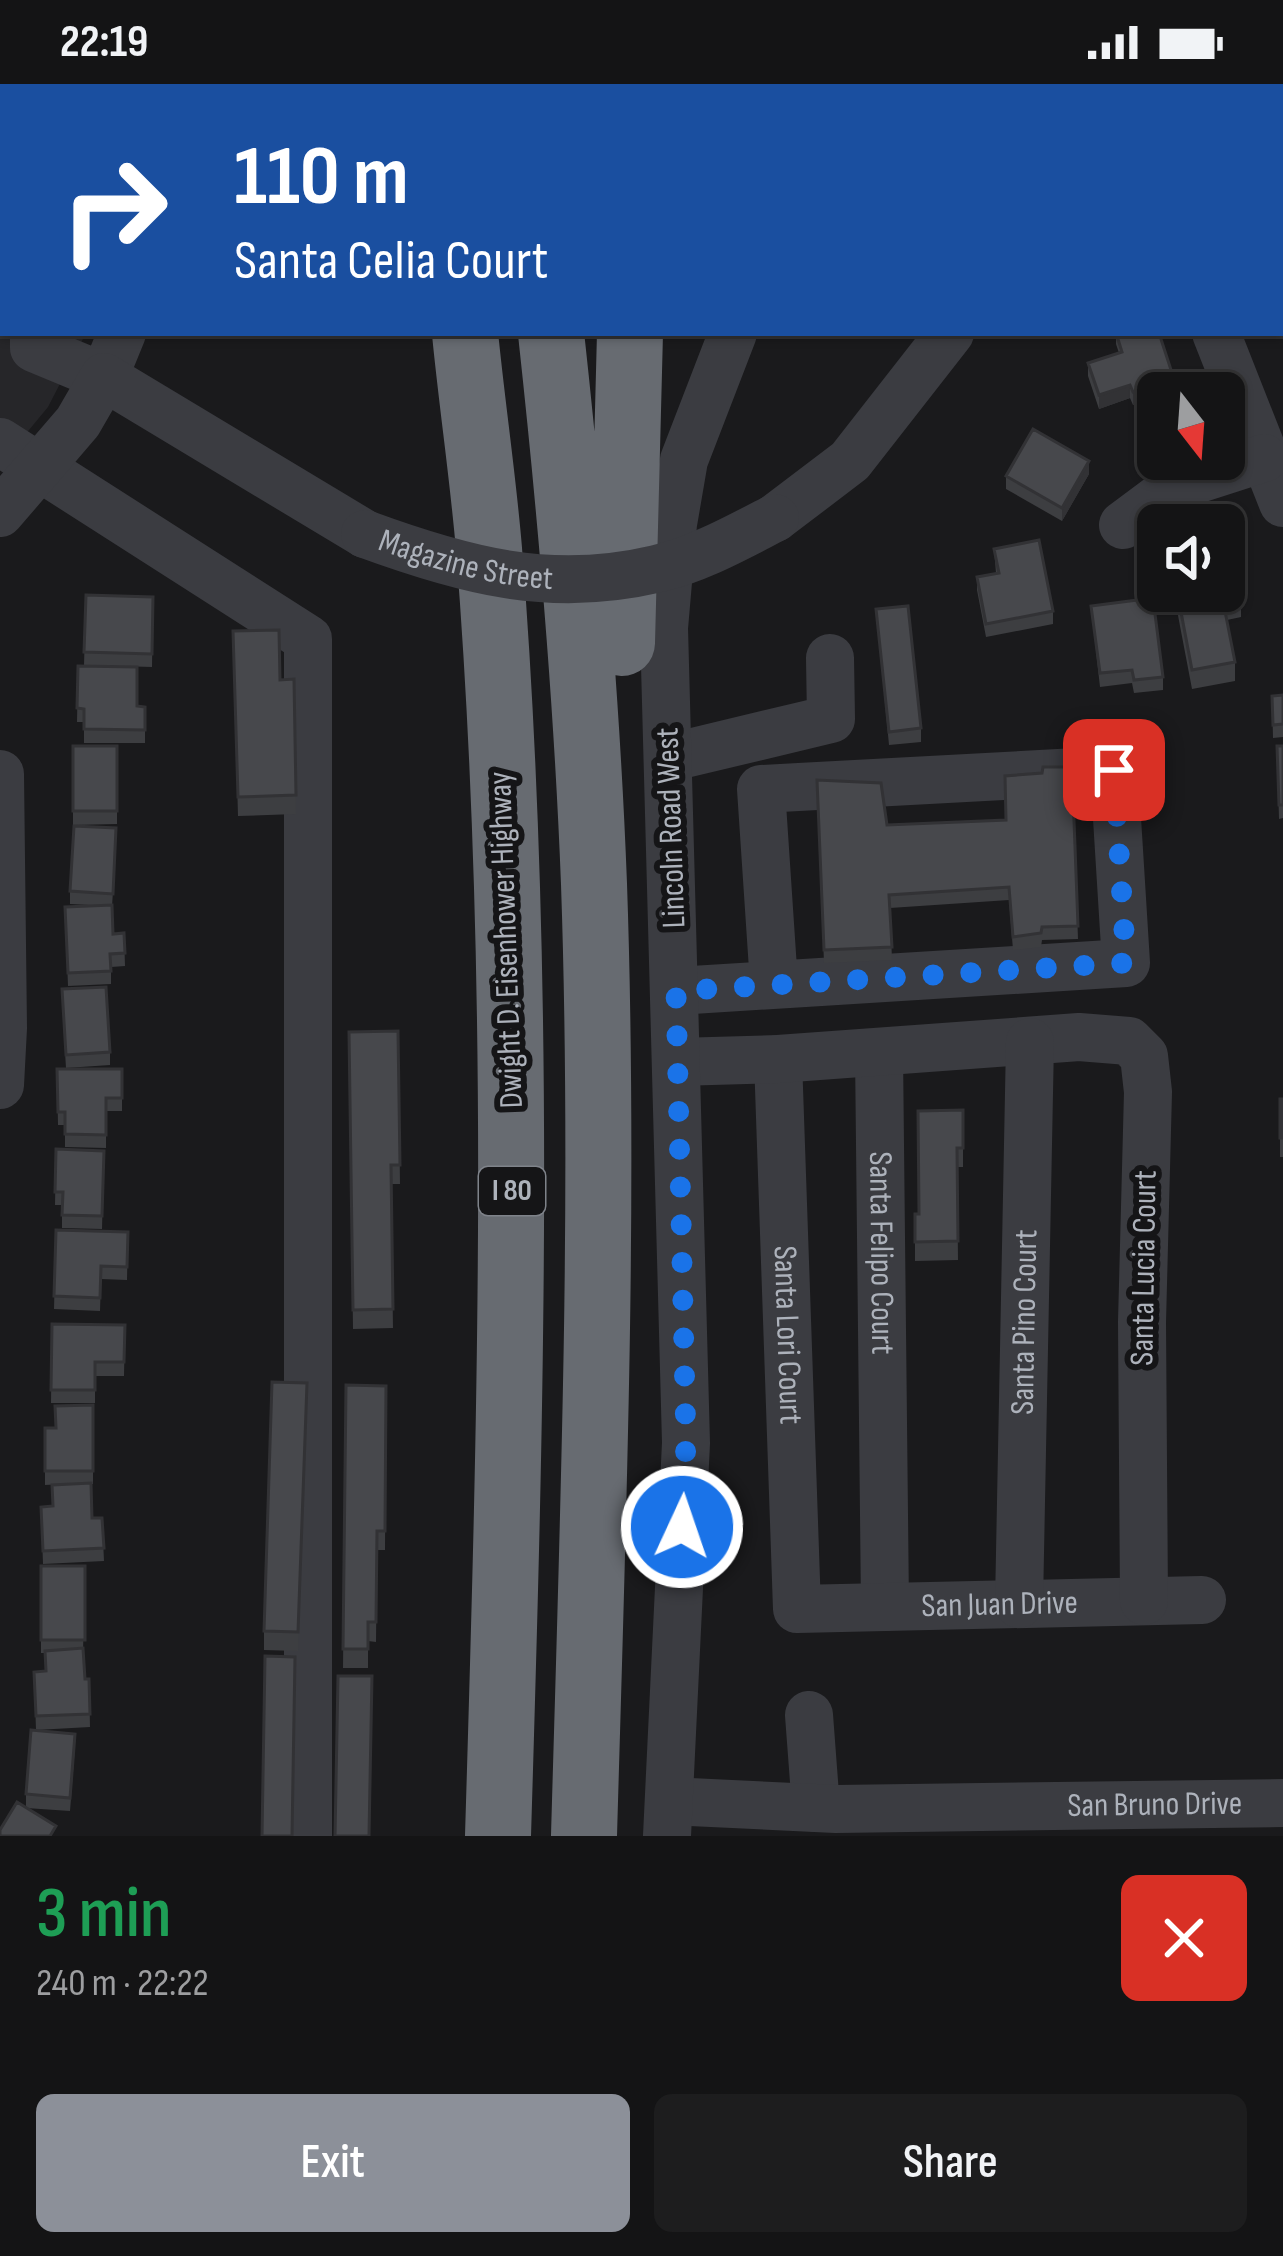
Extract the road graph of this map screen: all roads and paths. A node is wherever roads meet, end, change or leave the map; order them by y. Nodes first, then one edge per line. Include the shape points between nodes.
1 (422, 336) edge
2 (465, 336) edge
3 (550, 336) edge
4 (630, 336) edge
5 (732, 336) edge
6 (948, 336) edge
7 (1217, 336) edge
8 (23, 351) edge
9 (113, 355) edge
10 (0, 442) edge
11 (1264, 458) junction
12 (40, 470) junction
13 (1283, 503) edge
14 (0, 512) edge
15 (1123, 525) dead end
16 (489, 547) junction
17 (830, 658) dead end
18 (668, 758) junction
19 (0, 774) edge
20 (594, 883) junction
21 (774, 984) junction
22 (676, 991) junction
23 (1030, 1042) junction
24 (879, 1052) junction
25 (778, 1059) junction
26 (677, 1062) junction
27 (0, 1085) edge
28 (1202, 1600) dead end
29 (1144, 1601) junction
30 (1019, 1604) junction
31 (884, 1607) junction
32 (797, 1609) joint
33 (809, 1715) dead end
34 (1283, 1803) edge
35 (816, 1808) junction
36 (668, 1819) edge
37 (962, 1822) edge
38 (308, 1836) edge
39 (498, 1836) edge
40 (584, 1836) edge

1 - 16 highway via 445,479
2 - 16 highway, Dwight D. Eisenhower Highway / I 80
3 - 20 highway
4 - 20 highway via 624,759
5 - 18 street, Lincoln Road West via 684,460 674,524 664,628
6 - 9 street, Magazine Street, bridge via 850,461 776,518 656,569 572,579 481,572 364,534
7 - 11 street
8 - 9 street, Magazine Street
9 - 12 street via 78,422
10 - 12 street
11 - 13 street
11 - 15 street via 1174,488
12 - 14 street
12 - 38 street via 308,639
16 - 39 highway, Dwight D. Eisenhower Highway / I 80 via 512,1121
17 - 18 street via 831,719
18 - 22 street, Lincoln Road West
19 - 27 street
20 - 40 highway via 599,1242
21 - 21 street via 1126,963 1114,770 761,789
21 - 22 street
22 - 26 street, Lincoln Road West
23 - 24 street
23 - 29 street, Santa Lucia Court via 1129,1041 1144,1056
23 - 30 street, Santa Pino Court
24 - 25 street
24 - 31 street, Santa Felipo Court
25 - 26 street
25 - 32 street, Santa Lori Court
26 - 36 street, Lincoln Road West via 686,1443
28 - 29 street, San Juan Drive
29 - 30 street, San Juan Drive
30 - 31 street, San Juan Drive
31 - 32 street, San Juan Drive
33 - 35 street
34 - 37 street, San Bruno Drive
35 - 36 street, San Bruno Drive
35 - 37 street, San Bruno Drive

